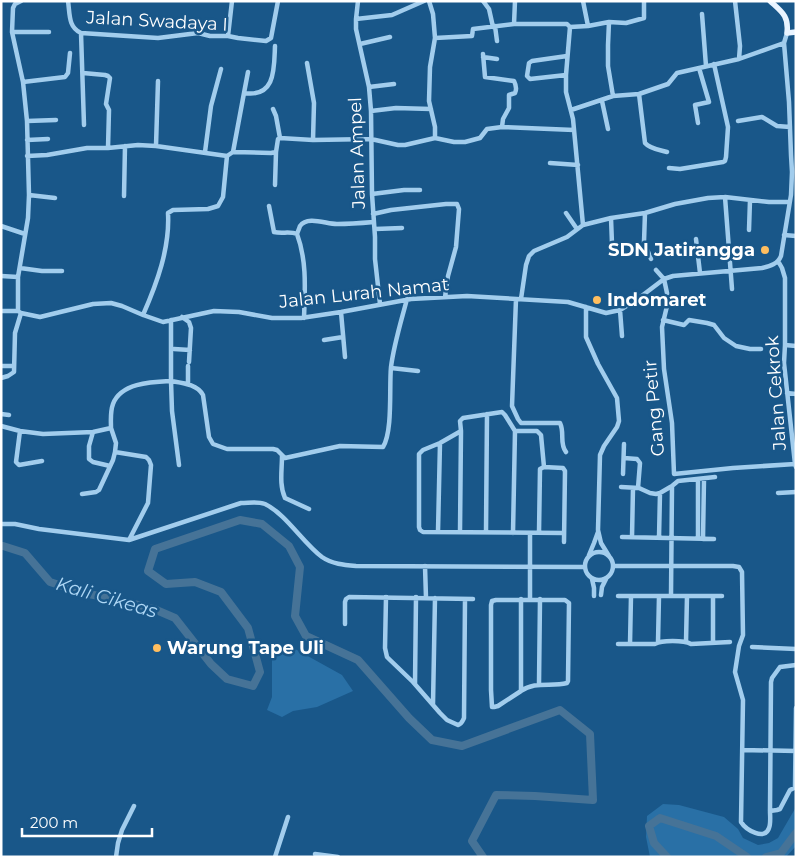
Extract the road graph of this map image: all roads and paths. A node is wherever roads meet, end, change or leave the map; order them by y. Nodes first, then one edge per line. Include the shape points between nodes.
1 (21, 1) edge
2 (68, 1) edge
3 (232, 1) edge
4 (278, 1) edge
5 (358, 1) edge
6 (424, 1) edge
7 (428, 1) edge
8 (483, 1) edge
9 (516, 1) edge
10 (583, 1) edge
11 (644, 1) edge
12 (735, 1) edge
13 (770, 1) edge
14 (702, 14) dead end
15 (356, 19) junction
16 (609, 22) junction
17 (514, 24) junction
18 (588, 26) junction
19 (494, 27) junction
20 (570, 27) junction
21 (12, 32) junction
22 (49, 32) dead end
23 (81, 32) junction
24 (796, 32) edge
25 (787, 33) junction
26 (228, 36) junction
27 (390, 37) dead end
28 (436, 38) junction
29 (497, 41) dead end
30 (784, 43) junction
31 (360, 44) junction
32 (275, 46) dead end
33 (70, 53) dead end
34 (567, 56) junction
35 (497, 59) dead end
36 (739, 59) junction
37 (307, 63) dead end
38 (714, 64) junction
39 (706, 66) junction
40 (699, 68) junction
41 (221, 69) dead end
42 (248, 72) dead end
43 (83, 73) junction
44 (566, 75) junction
45 (158, 81) dead end
46 (23, 82) junction
47 (394, 84) dead end
48 (369, 87) junction
49 (244, 93) junction
50 (639, 94) junction
51 (613, 96) junction
52 (602, 101) junction
53 (273, 109) dead end
54 (431, 109) junction
55 (571, 110) junction
56 (371, 111) junction
57 (56, 120) dead end
58 (27, 121) junction
59 (738, 121) dead end
60 (698, 123) dead end
61 (84, 125) dead end
62 (502, 127) junction
63 (790, 127) junction
64 (608, 129) dead end
65 (574, 130) junction
66 (280, 138) junction
67 (371, 138) junction
68 (435, 138) junction
69 (48, 139) dead end
70 (28, 140) junction
71 (313, 140) junction
72 (125, 146) junction
73 (156, 146) junction
74 (108, 148) junction
75 (205, 152) junction
76 (233, 152) junction
77 (276, 152) junction
78 (667, 152) dead end
79 (28, 156) junction
80 (227, 156) junction
81 (550, 163) dead end
82 (578, 165) junction
83 (668, 168) dead end
84 (794, 172) edge
85 (276, 185) dead end
86 (420, 190) dead end
87 (372, 194) junction
88 (28, 195) junction
89 (794, 195) edge
90 (124, 196) dead end
91 (725, 197) junction
92 (55, 198) dead end
93 (750, 200) junction
94 (789, 202) junction
95 (269, 206) dead end
96 (645, 212) junction
97 (566, 213) dead end
98 (373, 214) junction
99 (611, 218) junction
100 (374, 222) junction
101 (583, 225) junction
102 (1, 226) edge
103 (402, 228) dead end
104 (577, 229) junction
105 (375, 230) junction
106 (749, 230) dead end
107 (26, 234) junction
108 (297, 234) junction
109 (784, 235) junction
110 (796, 236) edge
111 (696, 239) dead end
112 (619, 247) dead end
113 (650, 259) dead end
114 (778, 262) junction
115 (20, 268) junction
116 (656, 270) dead end
117 (731, 270) junction
118 (62, 271) dead end
119 (700, 273) junction
120 (1, 276) edge
121 (18, 278) junction
122 (664, 279) junction
123 (732, 289) dead end
124 (445, 297) junction
125 (407, 299) junction
126 (519, 299) junction
127 (380, 304) junction
128 (586, 306) junction
129 (1, 310) edge
130 (620, 310) junction
131 (19, 312) junction
132 (342, 312) junction
133 (144, 315) junction
134 (182, 317) junction
135 (304, 318) junction
136 (171, 320) junction
137 (663, 320) junction
138 (622, 336) dead end
139 (344, 337) junction
140 (324, 340) dead end
141 (785, 345) junction
142 (796, 346) edge
143 (174, 349) dead end
144 (761, 349) dead end
145 (190, 350) junction
146 (345, 357) dead end
147 (1, 366) edge
148 (14, 366) junction
149 (391, 368) junction
150 (418, 371) dead end
151 (1, 378) edge
152 (171, 381) junction
153 (188, 384) junction
154 (787, 393) junction
155 (796, 394) edge
156 (1, 414) edge
157 (487, 414) junction
158 (9, 415) dead end
159 (1, 426) edge
160 (111, 428) junction
161 (20, 431) junction
162 (461, 431) junction
163 (93, 432) junction
164 (515, 432) junction
165 (440, 443) junction
166 (624, 444) dead end
167 (115, 452) junction
168 (566, 452) dead end
169 (282, 456) junction
170 (624, 458) junction
171 (42, 461) dead end
172 (179, 465) dead end
173 (795, 465) edge
174 (110, 466) junction
175 (544, 467) junction
176 (623, 474) dead end
177 (715, 477) dead end
178 (701, 479) junction
179 (672, 486) junction
180 (621, 487) dead end
181 (635, 488) junction
182 (796, 492) edge
183 (660, 493) junction
184 (778, 493) dead end
185 (82, 494) dead end
186 (309, 509) dead end
187 (1, 524) edge
188 (598, 530) junction
189 (438, 532) junction
190 (460, 532) junction
191 (486, 532) junction
192 (513, 533) junction
193 (530, 533) junction
194 (540, 533) junction
195 (564, 533) junction
196 (622, 537) dead end
197 (632, 537) junction
198 (659, 538) junction
199 (672, 538) junction
200 (700, 539) junction
201 (714, 539) dead end
202 (129, 540) junction
203 (564, 542) dead end
204 (588, 556) junction
205 (609, 556) junction
206 (425, 566) junction
207 (530, 566) junction
208 (584, 566) junction
209 (613, 566) junction
210 (672, 566) junction
211 (592, 579) junction
212 (606, 579) junction
213 (601, 595) dead end
214 (594, 596) dead end
215 (618, 596) dead end
216 (631, 596) junction
217 (659, 596) junction
218 (671, 596) junction
219 (687, 596) junction
220 (713, 596) junction
221 (722, 596) dead end
222 (386, 597) junction
223 (416, 598) junction
224 (426, 598) junction
225 (434, 598) junction
226 (464, 598) junction
227 (474, 599) dead end
228 (522, 599) junction
229 (530, 599) junction
230 (540, 599) junction
231 (345, 624) dead end
232 (658, 642) junction
233 (686, 642) junction
234 (730, 642) dead end
235 (713, 643) junction
236 (618, 644) dead end
237 (630, 644) junction
238 (752, 647) dead end
239 (796, 649) edge
240 (796, 665) edge
241 (415, 684) junction
242 (539, 684) junction
243 (521, 691) junction
244 (433, 705) junction
245 (796, 708) edge
246 (742, 750) junction
247 (770, 750) junction
248 (796, 751) edge
249 (795, 787) edge
250 (134, 806) dead end
251 (770, 811) junction
252 (288, 817) dead end
253 (315, 854) dead end
254 (330, 856) edge
255 (116, 857) edge
256 (275, 857) edge
257 (338, 857) edge

1 - 21 street via 13,8
2 - 23 street, Jalan Swadaya I via 70,22 75,30
3 - 26 street
4 - 26 street, Jalan Swadaya I via 271,38 266,41
5 - 15 street, Jalan Ampel
6 - 15 street via 392,15
7 - 28 street
8 - 19 street
9 - 17 street
10 - 18 street
11 - 16 street via 644,18 626,23
12 - 36 street
13 - 25 main road via 784,14
14 - 39 street
15 - 31 street, Jalan Ampel
16 - 18 street
16 - 51 street via 608,66
17 - 19 street
17 - 20 street via 567,24
18 - 20 street
19 - 28 street via 473,29 472,36
19 - 29 street
20 - 34 street
21 - 22 street
21 - 46 street
23 - 26 street, Jalan Swadaya I via 158,38 198,34
23 - 43 street
24 - 25 main road
25 - 30 street
27 - 31 street
28 - 54 street via 430,67
30 - 36 street
30 - 63 street
31 - 48 street, Jalan Ampel
32 - 49 street via 270,84 260,92
33 - 46 street via 65,77
34 - 44 street
34 - 44 street via 530,62 527,76 530,79
35 - 62 street via 483,56 485,77 514,81 517,90 509,95 509,108
36 - 38 street
37 - 71 street via 314,103
38 - 39 street
38 - 83 street via 728,127 725,161
39 - 40 street
40 - 50 street via 677,73 668,84
40 - 60 street via 709,102 695,104
41 - 75 street via 210,106
42 - 49 street
43 - 61 street
43 - 74 street via 110,78 106,104 109,110
44 - 55 street
45 - 73 street
46 - 58 street
47 - 48 street
48 - 56 street, Jalan Ampel
49 - 76 street
50 - 51 street
50 - 78 street via 645,143
51 - 52 street
52 - 55 street
52 - 64 street
53 - 66 street
54 - 56 street
54 - 68 street
55 - 65 street
56 - 67 street, Jalan Ampel
57 - 58 street
58 - 70 street
59 - 63 street via 762,117 778,126
62 - 65 street
62 - 68 street via 487,129 480,138 465,142
63 - 84 street
65 - 82 street
66 - 71 street
66 - 77 street
67 - 68 street via 405,145
67 - 71 street
67 - 87 street, Jalan Ampel
69 - 70 street
70 - 79 street
72 - 73 street
72 - 74 street
72 - 90 street
73 - 75 street
74 - 79 street
75 - 80 street
76 - 77 street
76 - 80 street
77 - 85 street
79 - 88 street
80 - 133 street via 223,197 218,206 168,213 166,242 156,284
81 - 82 street
82 - 101 street
84 - 89 street
86 - 87 street
87 - 98 street, Jalan Ampel
88 - 92 street
88 - 107 street
89 - 94 street
91 - 93 street
91 - 96 street
91 - 117 street
93 - 94 street
93 - 106 street
94 - 109 street
95 - 108 street via 274,232
96 - 99 street
96 - 113 street via 644,242
97 - 104 street
98 - 100 street, Jalan Ampel
98 - 124 street via 458,205 456,247
99 - 101 street
99 - 112 street via 612,244
100 - 105 street, Jalan Ampel
100 - 108 street via 335,224 311,221 300,226
101 - 104 street
102 - 107 street
103 - 105 street
104 - 126 street via 528,256
105 - 127 street, Jalan Ampel
107 - 115 street
108 - 135 street via 305,268
109 - 110 street
109 - 114 street
111 - 119 street
114 - 117 street via 762,268
114 - 141 street, Jalan Cekrok via 785,278
115 - 118 street
115 - 121 street
116 - 122 street
117 - 119 street
117 - 123 street
119 - 122 street
120 - 121 street
121 - 131 street
122 - 130 street
122 - 137 street, Gang Petir via 667,300
124 - 125 street, Jalan Lurah Namat
124 - 126 street, Jalan Lurah Namat
125 - 127 street, Jalan Lurah Namat
125 - 149 street
126 - 128 street, Jalan Lurah Namat
126 - 168 street via 512,406 522,423 560,423
127 - 132 street, Jalan Lurah Namat
128 - 130 street, Jalan Lurah Namat via 606,313
128 - 188 street via 586,337 617,398 619,422 600,455
129 - 131 street, Jalan Lurah Namat
130 - 138 street
131 - 133 street, Jalan Lurah Namat via 40,317 93,304 112,303
131 - 148 street
132 - 135 street, Jalan Lurah Namat
132 - 139 street
133 - 136 street, Jalan Lurah Namat via 163,322
134 - 135 street, Jalan Lurah Namat via 214,311
134 - 136 street, Jalan Lurah Namat
134 - 145 street via 190,324
136 - 152 street
137 - 144 street via 682,325 689,320 714,325 736,346
137 - 173 street, Gang Petir via 664,370 674,474
139 - 140 street
139 - 146 street
141 - 142 street
141 - 154 street, Jalan Cekrok
143 - 145 street
145 - 153 street
147 - 148 street
148 - 151 street via 12,374
149 - 150 street
149 - 169 street via 389,418 383,447 340,446 291,457
152 - 153 street
152 - 160 street via 131,387 121,392 112,406
152 - 172 street
153 - 169 street via 201,391 213,444 227,449 273,449
154 - 155 street
154 - 173 street, Jalan Cekrok
156 - 158 street
157 - 162 street via 463,418 460,421
157 - 164 street via 502,412
157 - 191 street
159 - 161 street
160 - 163 street
160 - 167 street via 116,442
161 - 163 street via 43,434
161 - 171 street via 16,462 19,465
162 - 165 street
162 - 190 street
163 - 174 street via 89,459
164 - 175 street via 539,433
164 - 192 street
165 - 189 street
165 - 189 street via 419,454 419,527 423,532
166 - 170 street
167 - 174 street
167 - 202 street via 146,457 151,465 148,502
169 - 186 street via 281,484 285,498
170 - 176 street
170 - 181 street via 637,459 640,464
174 - 185 street via 99,490
175 - 194 street via 540,469
175 - 195 street via 560,467 565,471
177 - 178 street
178 - 179 street via 678,481
178 - 200 street
179 - 183 street
179 - 199 street
180 - 181 street
181 - 183 street via 650,494
181 - 197 street
182 - 184 street
183 - 198 street
187 - 202 street
188 - 204 street
188 - 205 street
189 - 190 street
190 - 191 street
191 - 192 street
192 - 193 street
193 - 194 street
193 - 207 street
194 - 195 street
195 - 203 street
196 - 197 street
197 - 198 street
198 - 199 street
199 - 200 street
199 - 210 street
200 - 201 street
202 - 206 street via 241,503 257,502 277,513 322,557 337,564
204 - 205 street via 598,552
204 - 208 street
205 - 209 street
206 - 207 street
206 - 224 street
207 - 208 street
207 - 229 street
208 - 211 street
209 - 210 street
209 - 212 street
210 - 218 street
210 - 246 street via 734,566 740,567 742,572 743,635 738,646 735,672 743,700
211 - 212 street
211 - 214 street
212 - 213 street
215 - 216 street
216 - 217 street
216 - 237 street
217 - 218 street
217 - 232 street
218 - 219 street
219 - 220 street
219 - 233 street
220 - 221 street
220 - 235 street
222 - 223 street
222 - 231 street via 349,597 345,602
222 - 241 street via 386,657
223 - 224 street
223 - 241 street
224 - 225 street
225 - 226 street
225 - 244 street
226 - 227 street
226 - 244 street via 462,722 458,725 447,720
228 - 229 street
228 - 243 street
228 - 243 street via 491,602 492,707
229 - 230 street
230 - 242 street
230 - 242 street via 568,601 570,623 568,681
232 - 233 street
232 - 237 street
233 - 235 street
234 - 235 street
236 - 237 street
238 - 239 street
240 - 247 street via 780,667 772,678
241 - 244 street
242 - 243 street
245 - 248 street
246 - 247 street
246 - 251 street via 744,827 763,834 770,826
247 - 248 street
247 - 251 street
248 - 249 street
249 - 251 street via 780,809
250 - 255 street via 122,830
252 - 256 street
253 - 254 street
254 - 257 street

